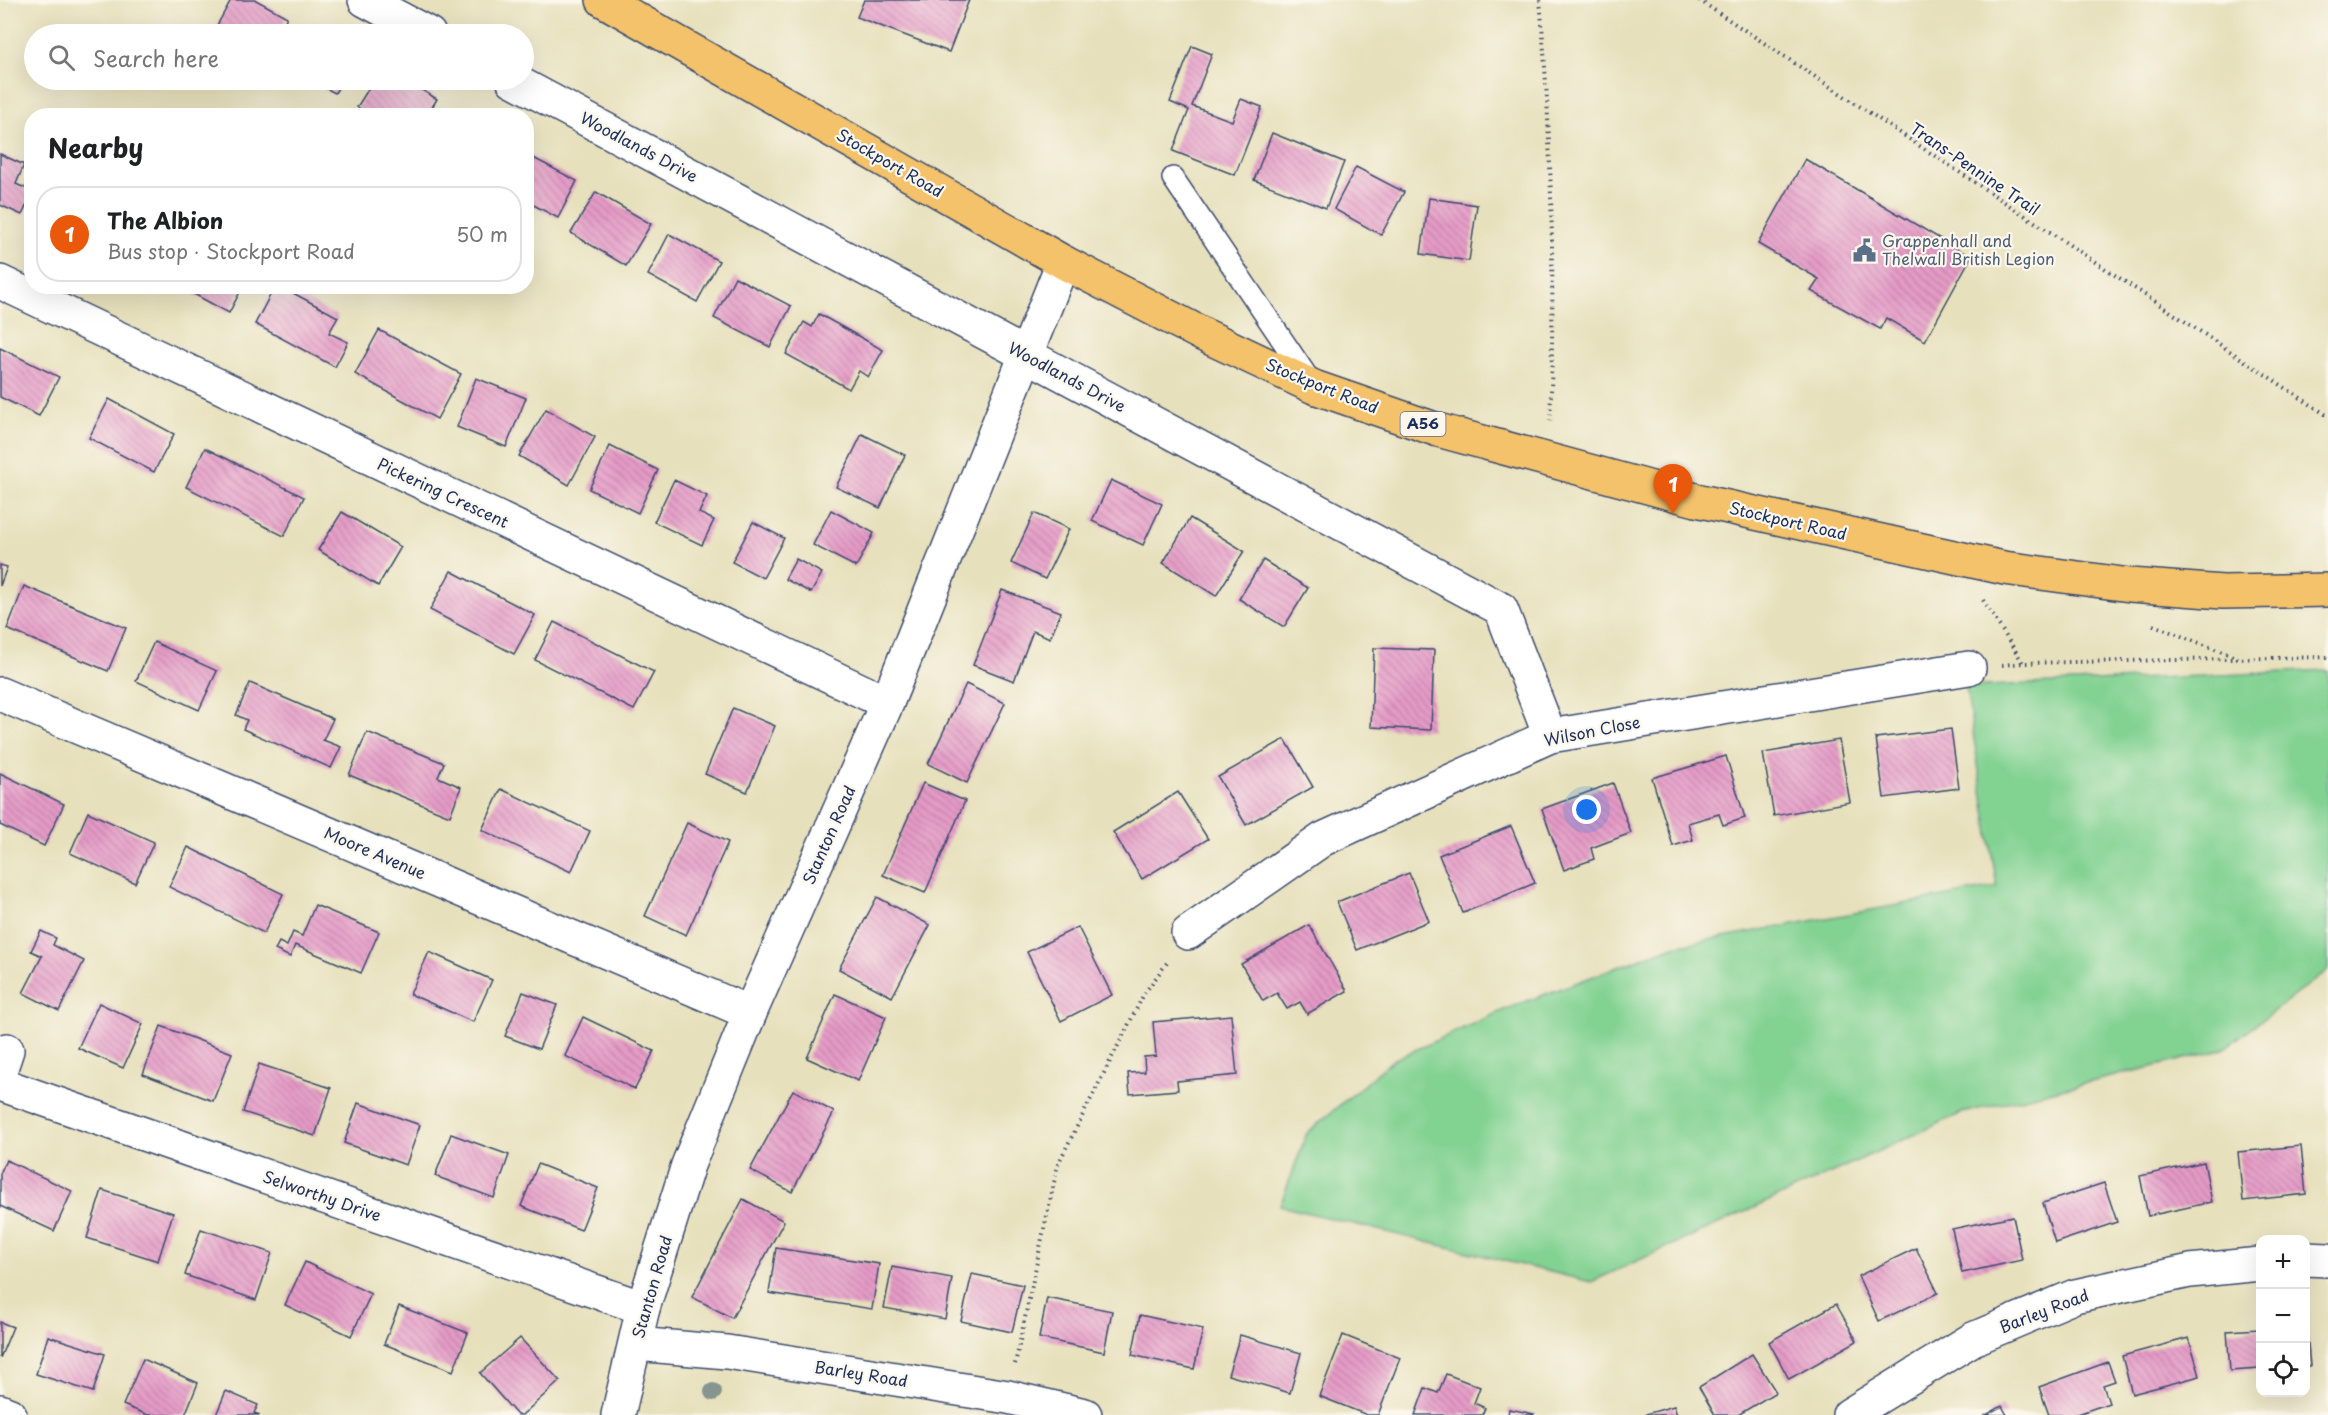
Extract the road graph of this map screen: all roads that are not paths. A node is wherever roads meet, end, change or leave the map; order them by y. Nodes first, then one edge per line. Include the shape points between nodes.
1 (365, 0) edge
2 (616, 4) edge
3 (410, 24) edge
4 (532, 90) edge
5 (1173, 178) dead end
6 (1063, 262) junction
7 (0, 282) edge
8 (24, 293) edge
9 (25, 294) edge
10 (1025, 354) junction
11 (1314, 387) junction
12 (2328, 590) edge
13 (1969, 668) dead end
14 (0, 694) edge
15 (887, 703) junction
16 (1550, 736) junction
17 (1188, 933) road end
18 (750, 1013) junction
19 (0, 1084) edge
20 (2310, 1259) edge
21 (2328, 1260) edge
22 (2256, 1264) edge
23 (643, 1308) junction
24 (636, 1344) junction
25 (0, 1412) edge
26 (10, 1415) edge
27 (618, 1415) edge
28 (1085, 1415) edge
29 (1849, 1415) edge

1 - 3 street
2 - 6 main road, Stockport Road / A56
4 - 10 street, Woodlands Drive
5 - 11 lane
6 - 10 street, Stanton Road
6 - 11 main road, Stockport Road / A56
7 - 8 street, Pickering Crescent
9 - 15 street, Pickering Crescent
10 - 15 street, Stanton Road
10 - 16 street, Woodlands Drive via 1501,609
11 - 12 main road, Stockport Road / A56 via 1438,430 1696,500 1957,558 2130,585 2223,592
13 - 16 street, Wilson Close
14 - 18 street, Moore Avenue
15 - 18 street, Stanton Road
16 - 17 street, Wilson Close via 1323,839
18 - 23 street, Stanton Road via 687,1166
19 - 23 street, Selworthy Drive
20 - 21 street
22 - 29 street, Barley Road via 2190,1271 2075,1296 1973,1339
23 - 24 street, Stanton Road
24 - 27 street, Stanton Road
24 - 28 street, Barley Road via 727,1352 1008,1397
25 - 26 street

